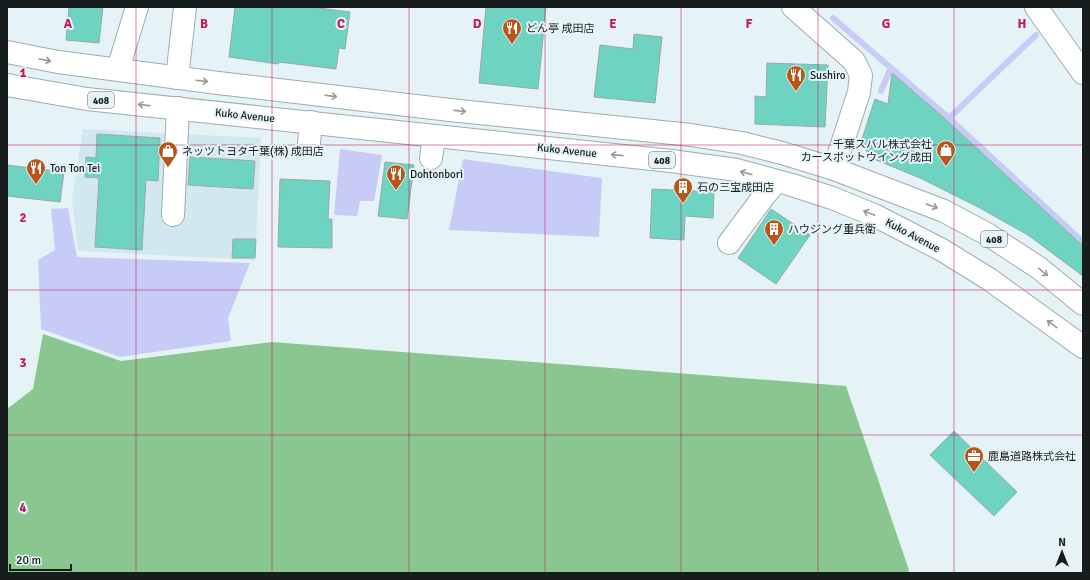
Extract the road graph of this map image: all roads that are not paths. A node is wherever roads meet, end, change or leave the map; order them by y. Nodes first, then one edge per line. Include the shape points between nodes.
1 (137, 7) edge
2 (185, 7) edge
3 (792, 7) edge
4 (1036, 7) edge
5 (7, 52) edge
6 (118, 70) junction
7 (1083, 73) edge
8 (177, 78) junction
9 (7, 85) edge
10 (178, 108) junction
11 (434, 136) junction
12 (431, 158) dead end
13 (834, 169) junction
14 (777, 181) junction
15 (173, 214) dead end
16 (729, 243) dead end
17 (1083, 304) edge
18 (1083, 347) edge

1 - 6 main road
2 - 8 main road
3 - 13 main road via 854,61 861,75 859,92
4 - 7 main road
5 -> 6 main road, 408
6 - 8 main road, 408
8 -> 13 main road, 408 via 456,111 691,135 742,143
10 -> 9 main road, Kuko Avenue / 408 via 87,99
10 - 11 main road, Kuko Avenue / 408 via 310,133
10 - 15 main road
11 - 12 main road
14 -> 11 main road, Kuko Avenue / 408 via 737,170 671,161
13 -> 17 main road, 408 via 944,211 987,234 1039,268
14 - 16 main road
18 -> 14 main road, Kuko Avenue / 408 via 989,279 942,250 874,214

